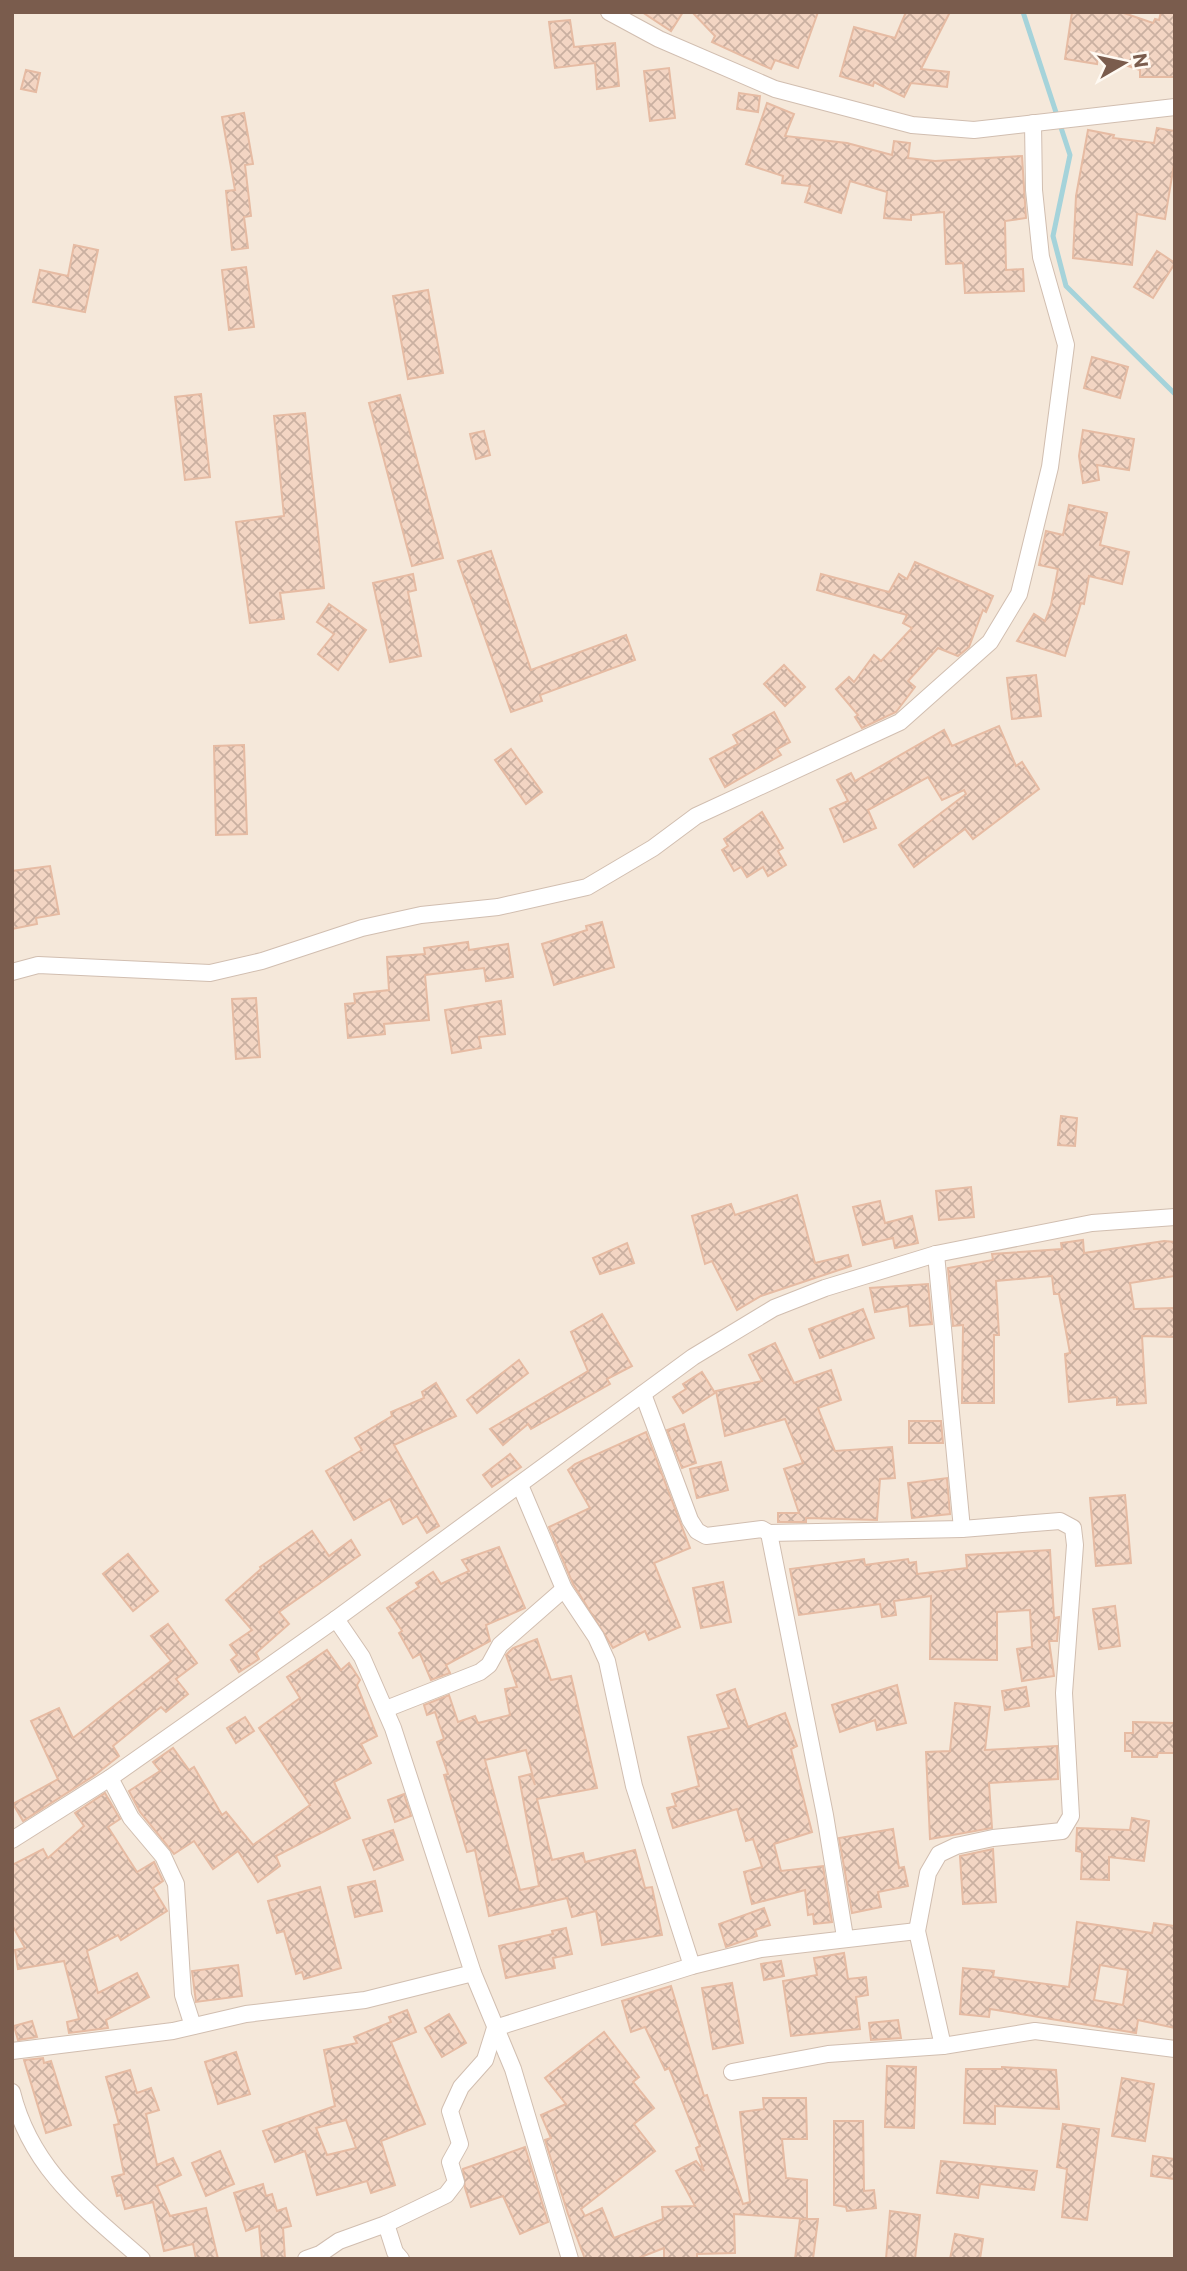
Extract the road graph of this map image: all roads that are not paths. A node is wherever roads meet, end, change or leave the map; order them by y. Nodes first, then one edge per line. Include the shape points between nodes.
1 (609, 12) edge
2 (627, 17) edge
3 (1175, 107) edge
4 (1035, 123) junction
5 (12, 972) edge
6 (1175, 1217) edge
7 (936, 1254) junction
8 (643, 1394) junction
9 (520, 1485) junction
10 (962, 1530) junction
11 (769, 1533) junction
12 (564, 1590) junction
13 (336, 1619) junction
14 (386, 1709) junction
15 (110, 1778) junction
16 (12, 1840) edge
17 (917, 1931) junction
18 (845, 1937) junction
19 (692, 1966) junction
20 (473, 1973) junction
21 (193, 2026) junction
22 (495, 2028) junction
23 (943, 2046) junction
24 (1175, 2049) edge
25 (12, 2051) edge
26 (733, 2072) dead end
27 (12, 2092) edge
28 (386, 2224) junction
29 (142, 2259) edge
30 (306, 2259) edge
31 (401, 2259) edge
32 (570, 2259) edge

1 - 2 street
2 - 4 street via 659,39 775,89 850,110 912,125 974,130
3 - 4 street
4 - 5 street via 1034,190 1041,257 1066,345 1050,467 1020,594 990,642 900,722 696,816 587,887 362,928 211,973 38,965
6 - 7 street via 1092,1223
7 - 8 street via 774,1308
7 - 10 street
8 - 9 street
8 - 11 street via 698,1531 706,1535 762,1528
9 - 12 street
9 - 13 street
10 - 11 street
10 - 17 street via 1060,1521 1073,1528 1064,1693 1072,1816 1062,1831 993,1838 939,1854 928,1873
11 - 18 street
12 - 14 street via 500,1645 480,1672
12 - 19 street via 607,1661 635,1786
13 - 14 street via 362,1657
13 - 15 street
14 - 20 street
15 - 16 street
15 - 21 street via 131,1818 163,1856 176,1884 183,1995
17 - 18 street
17 - 23 street
18 - 19 street via 761,1949
19 - 22 street
20 - 21 street via 365,2000 246,2014
20 - 22 street
21 - 25 street
22 - 28 street via 485,2060 461,2087 450,2111 460,2144 450,2162 456,2182 446,2195
22 - 32 street via 513,2069
23 - 24 street via 1035,2031
23 - 26 street via 828,2054
27 - 29 street via 26,2136 67,2193
28 - 30 street
28 - 31 street

